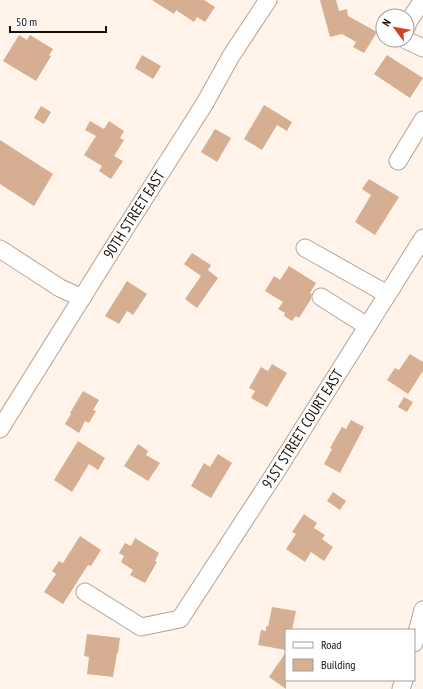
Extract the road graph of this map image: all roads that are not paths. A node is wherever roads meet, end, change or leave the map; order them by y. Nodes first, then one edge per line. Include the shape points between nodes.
1 (268, 0) edge
2 (423, 0) edge
3 (415, 12) edge
4 (423, 120) edge
5 (398, 161) dead end
6 (423, 238) edge
7 (305, 248) dead end
8 (0, 249) edge
9 (387, 294) junction
10 (321, 297) dead end
11 (82, 298) junction
12 (367, 326) junction
13 (0, 429) edge
14 (86, 592) dead end
15 (423, 610) edge
16 (415, 639) edge

1 - 11 street, 90TH STREET EAST
2 - 3 street
4 - 5 street
6 - 9 street, 91ST STREET COURT EAST
7 - 9 street
8 - 11 street via 60,288
9 - 12 street, 91ST STREET COURT EAST
10 - 12 street
11 - 13 street, 90TH STREET EAST
12 - 14 street, 91ST STREET COURT EAST via 180,619 141,626
15 - 16 street

